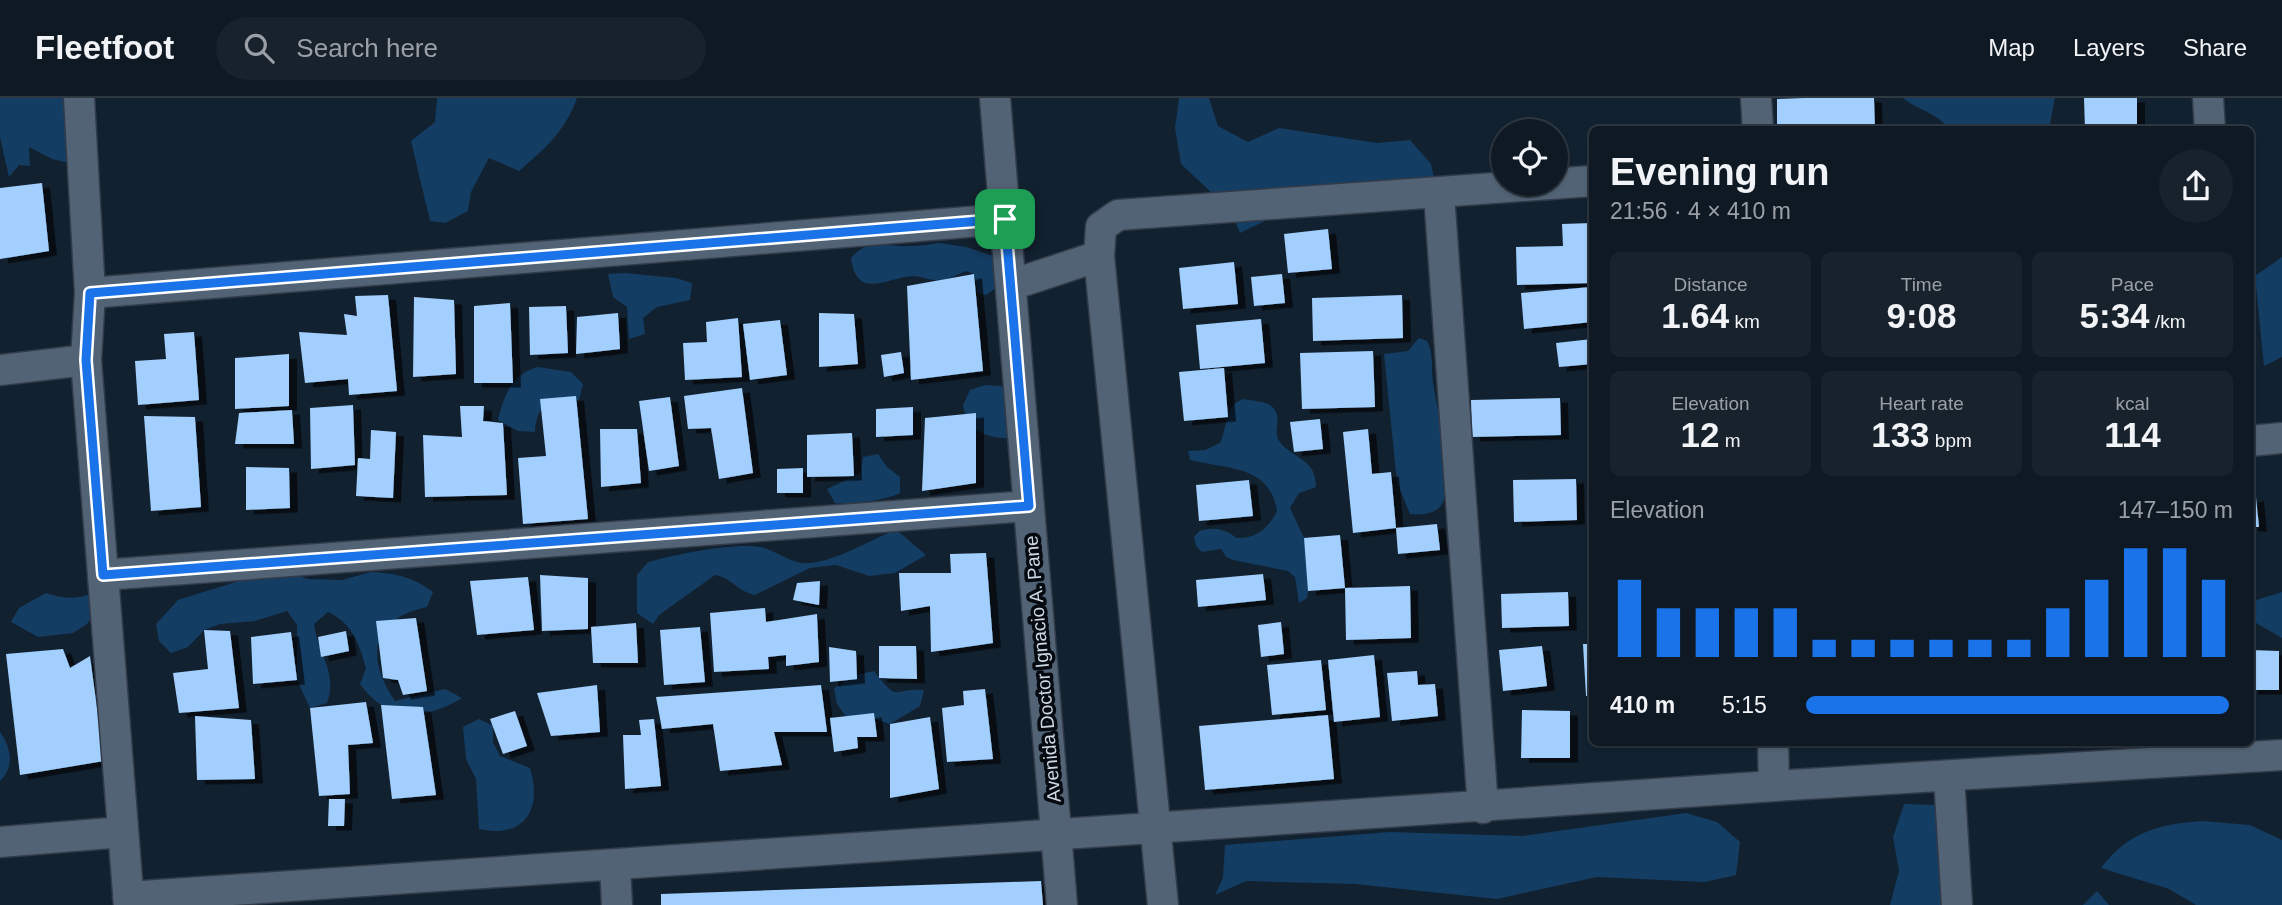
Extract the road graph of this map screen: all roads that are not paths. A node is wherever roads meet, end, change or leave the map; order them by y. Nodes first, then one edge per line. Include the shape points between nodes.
1 (79, 98) edge
2 (995, 98) edge
3 (1756, 98) edge
4 (2208, 98) edge
5 (1758, 126) edge
6 (2210, 126) edge
7 (1589, 181) edge
8 (1439, 194) junction
9 (1005, 219) junction
10 (1098, 256) junction
11 (1011, 285) junction
12 (90, 293) junction
13 (86, 360) junction
14 (0, 370) edge
15 (2282, 438) edge
16 (2254, 441) edge
17 (1029, 506) junction
18 (103, 575) junction
19 (1773, 746) edge
20 (2282, 755) edge
21 (1950, 777) junction
22 (1773, 786) junction
23 (1483, 807) junction
24 (1156, 829) junction
25 (123, 832) junction
26 (1055, 836) junction
27 (0, 842) edge
28 (615, 864) junction
29 (129, 901) edge
30 (617, 905) edge
31 (1062, 905) edge
32 (1163, 905) edge
33 (1957, 905) edge

1 - 12 street
2 - 9 street, Avenida Doctor Ignacio A. Pane
3 - 5 street
4 - 6 street
7 - 8 street
8 - 10 street via 1118,215 1101,227
8 - 23 street
9 - 11 street, Avenida Doctor Ignacio A. Pane
9 - 12 street
10 - 11 street
10 - 24 street
11 - 17 street, Avenida Doctor Ignacio A. Pane
12 - 13 street
13 - 14 street
13 - 18 street
15 - 16 street
17 - 18 street
17 - 26 street, Avenida Doctor Ignacio A. Pane
18 - 25 street
19 - 22 street
20 - 21 street
21 - 22 street
21 - 33 street
22 - 23 street
23 - 24 street
24 - 26 street
24 - 32 street
25 - 27 street
25 - 29 street
26 - 28 street
26 - 31 street, Avenida Doctor Ignacio A. Pane
28 - 29 street
28 - 30 street

